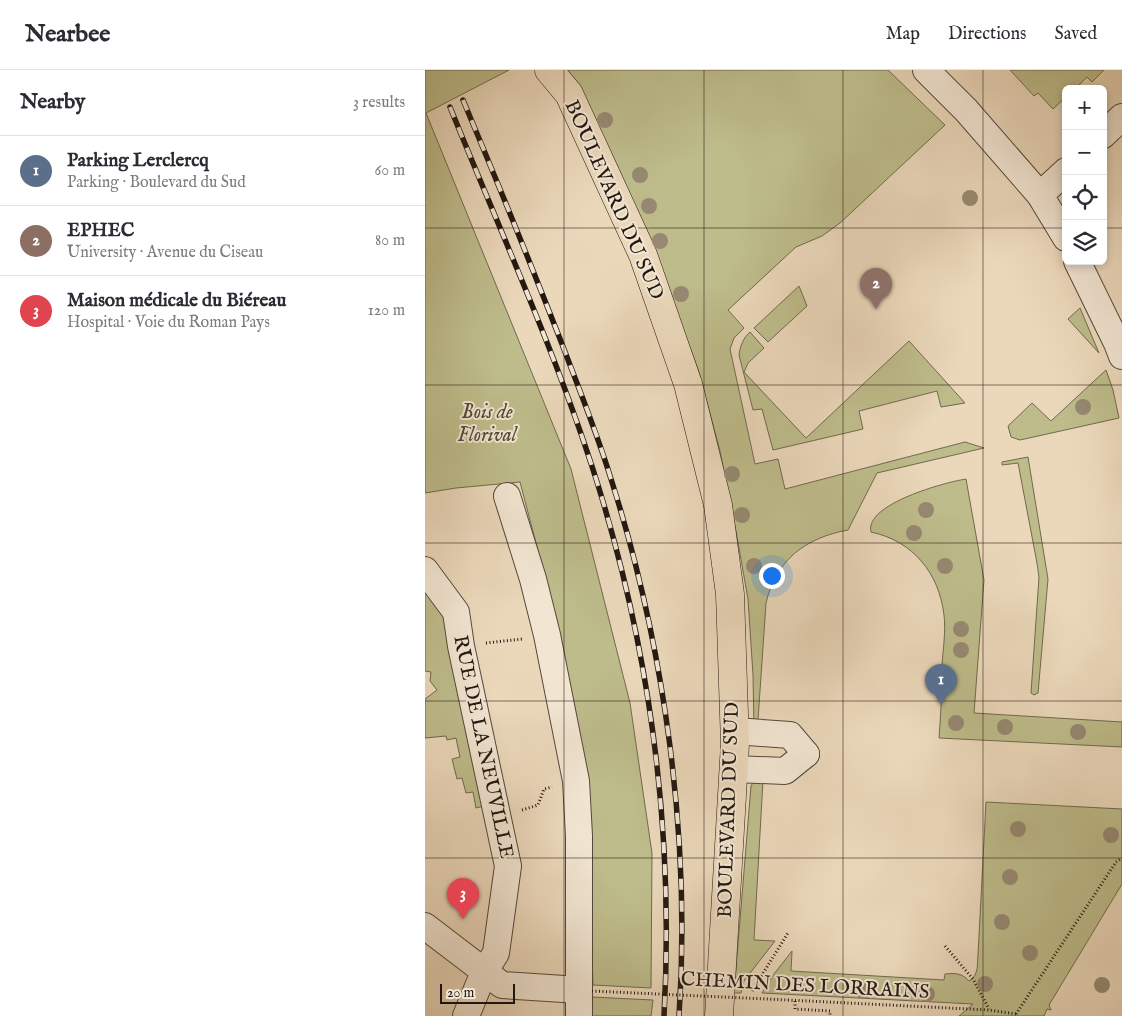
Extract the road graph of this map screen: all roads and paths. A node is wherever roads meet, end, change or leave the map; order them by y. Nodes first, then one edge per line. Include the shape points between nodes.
1 (549, 70) edge
2 (926, 70) edge
3 (1122, 117) edge
4 (1107, 131) edge
5 (1062, 175) edge
6 (1040, 195) junction
7 (1062, 227) edge
8 (1079, 265) edge
9 (1122, 356) edge
10 (507, 496) dead end
11 (425, 570) edge
12 (547, 634) junction
13 (461, 646) junction
14 (735, 750) junction
15 (806, 754) dead end
16 (576, 781) junction
17 (497, 817) junction
18 (1122, 858) edge
19 (425, 926) edge
20 (788, 933) dead end
21 (945, 946) dead end
22 (484, 972) junction
23 (586, 990) junction
24 (752, 991) dead end
25 (795, 1001) junction
26 (989, 1010) junction
27 (1016, 1015) edge
28 (466, 1016) edge
29 (579, 1016) edge
30 (719, 1016) edge
31 (830, 1016) edge

1 - 14 main road, BOULEVARD DU SUD via 569,94 643,255 688,384 718,506 730,594
2 - 6 street via 966,110
3 - 4 street
5 - 6 street
6 - 7 street
8 - 9 street
10 - 12 street
11 - 13 street, RUE DE LA NEUVILLE via 456,612
12 - 13 path
12 - 16 street
13 - 17 street, RUE DE LA NEUVILLE
14 - 15 street via 789,748
14 - 30 main road, BOULEVARD DU SUD
16 - 17 path via 544,789 538,805
16 - 23 street
17 - 22 street, RUE DE LA NEUVILLE via 508,866 496,953
18 - 27 path via 1116,862
19 - 22 street
20 - 24 path
21 - 26 path via 973,979
22 - 23 street via 502,985
22 - 28 street, RUE DE LA NEUVILLE
23 - 25 path, CHEMIN DES LORRAINS, bridge
23 - 29 street
25 - 26 path, CHEMIN DES LORRAINS
25 - 31 path via 795,1009 830,1011
26 - 27 path, CHEMIN DES LORRAINS

